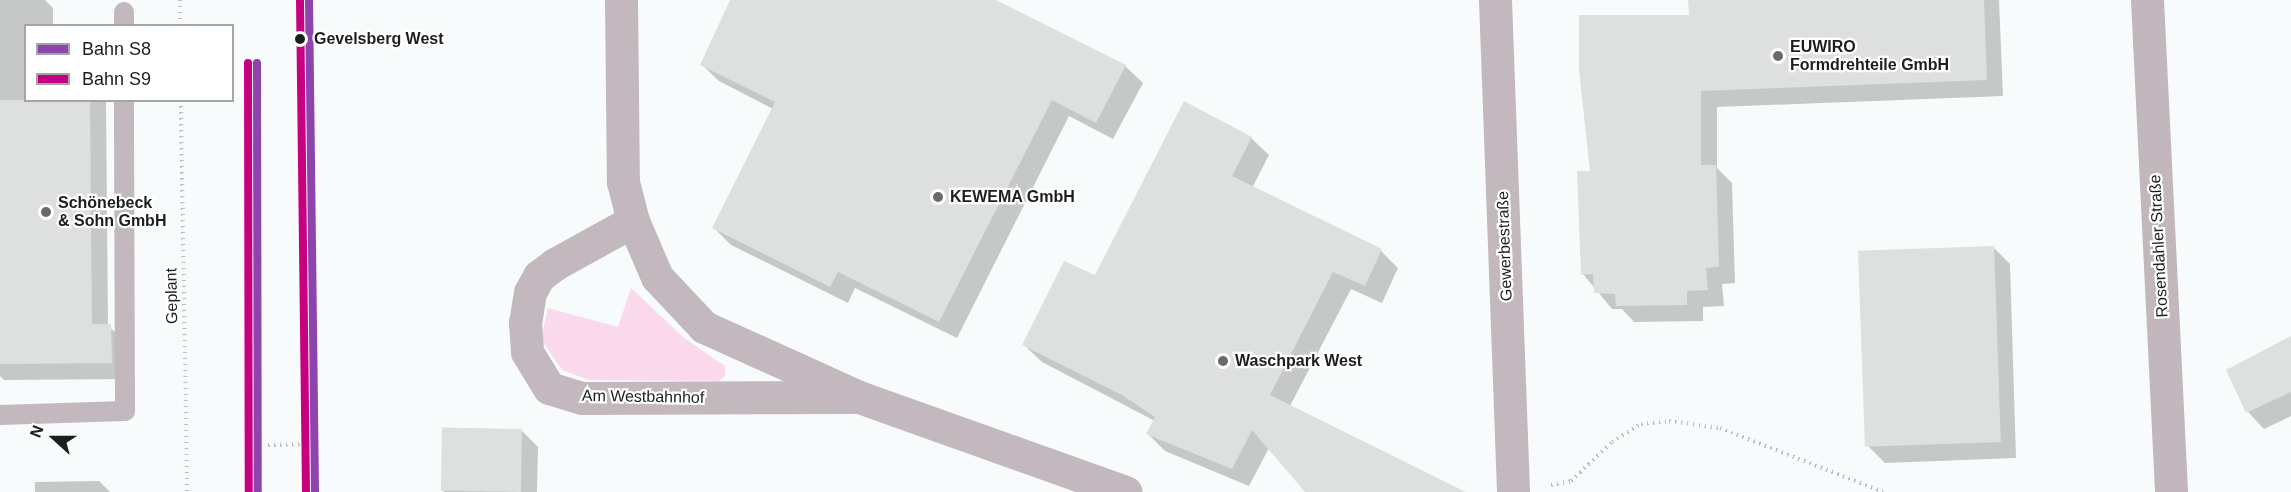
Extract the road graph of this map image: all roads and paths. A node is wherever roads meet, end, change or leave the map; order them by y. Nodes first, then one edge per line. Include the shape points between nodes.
1 (180, 0) edge
2 (621, 0) edge
3 (1495, 0) edge
4 (2147, 0) edge
5 (180, 24) edge
6 (124, 102) edge
7 (181, 102) edge
8 (633, 221) junction
9 (860, 397) junction
10 (0, 415) edge
11 (268, 444) dead end
12 (306, 444) dead end
13 (1513, 491) edge
14 (187, 492) edge
15 (1126, 492) edge
16 (1883, 492) edge
17 (2171, 492) edge

1 - 5 path
2 - 8 street, Am Westbahnhof via 623,182
3 - 13 street, Gewerbestraße
4 - 17 main road, Rosendahler Straße
6 - 10 lane via 125,411
7 - 14 path, Geplant
8 - 9 street, Am Westbahnhof via 657,277 704,327
8 - 9 street, Am Westbahnhof via 555,264 540,276 530,292 525,322 527,352 549,387 582,398
9 - 15 street, Am Westbahnhof
11 - 12 path
13 - 16 path via 1571,481 1612,442 1631,430 1641,424 1669,421 1720,428

